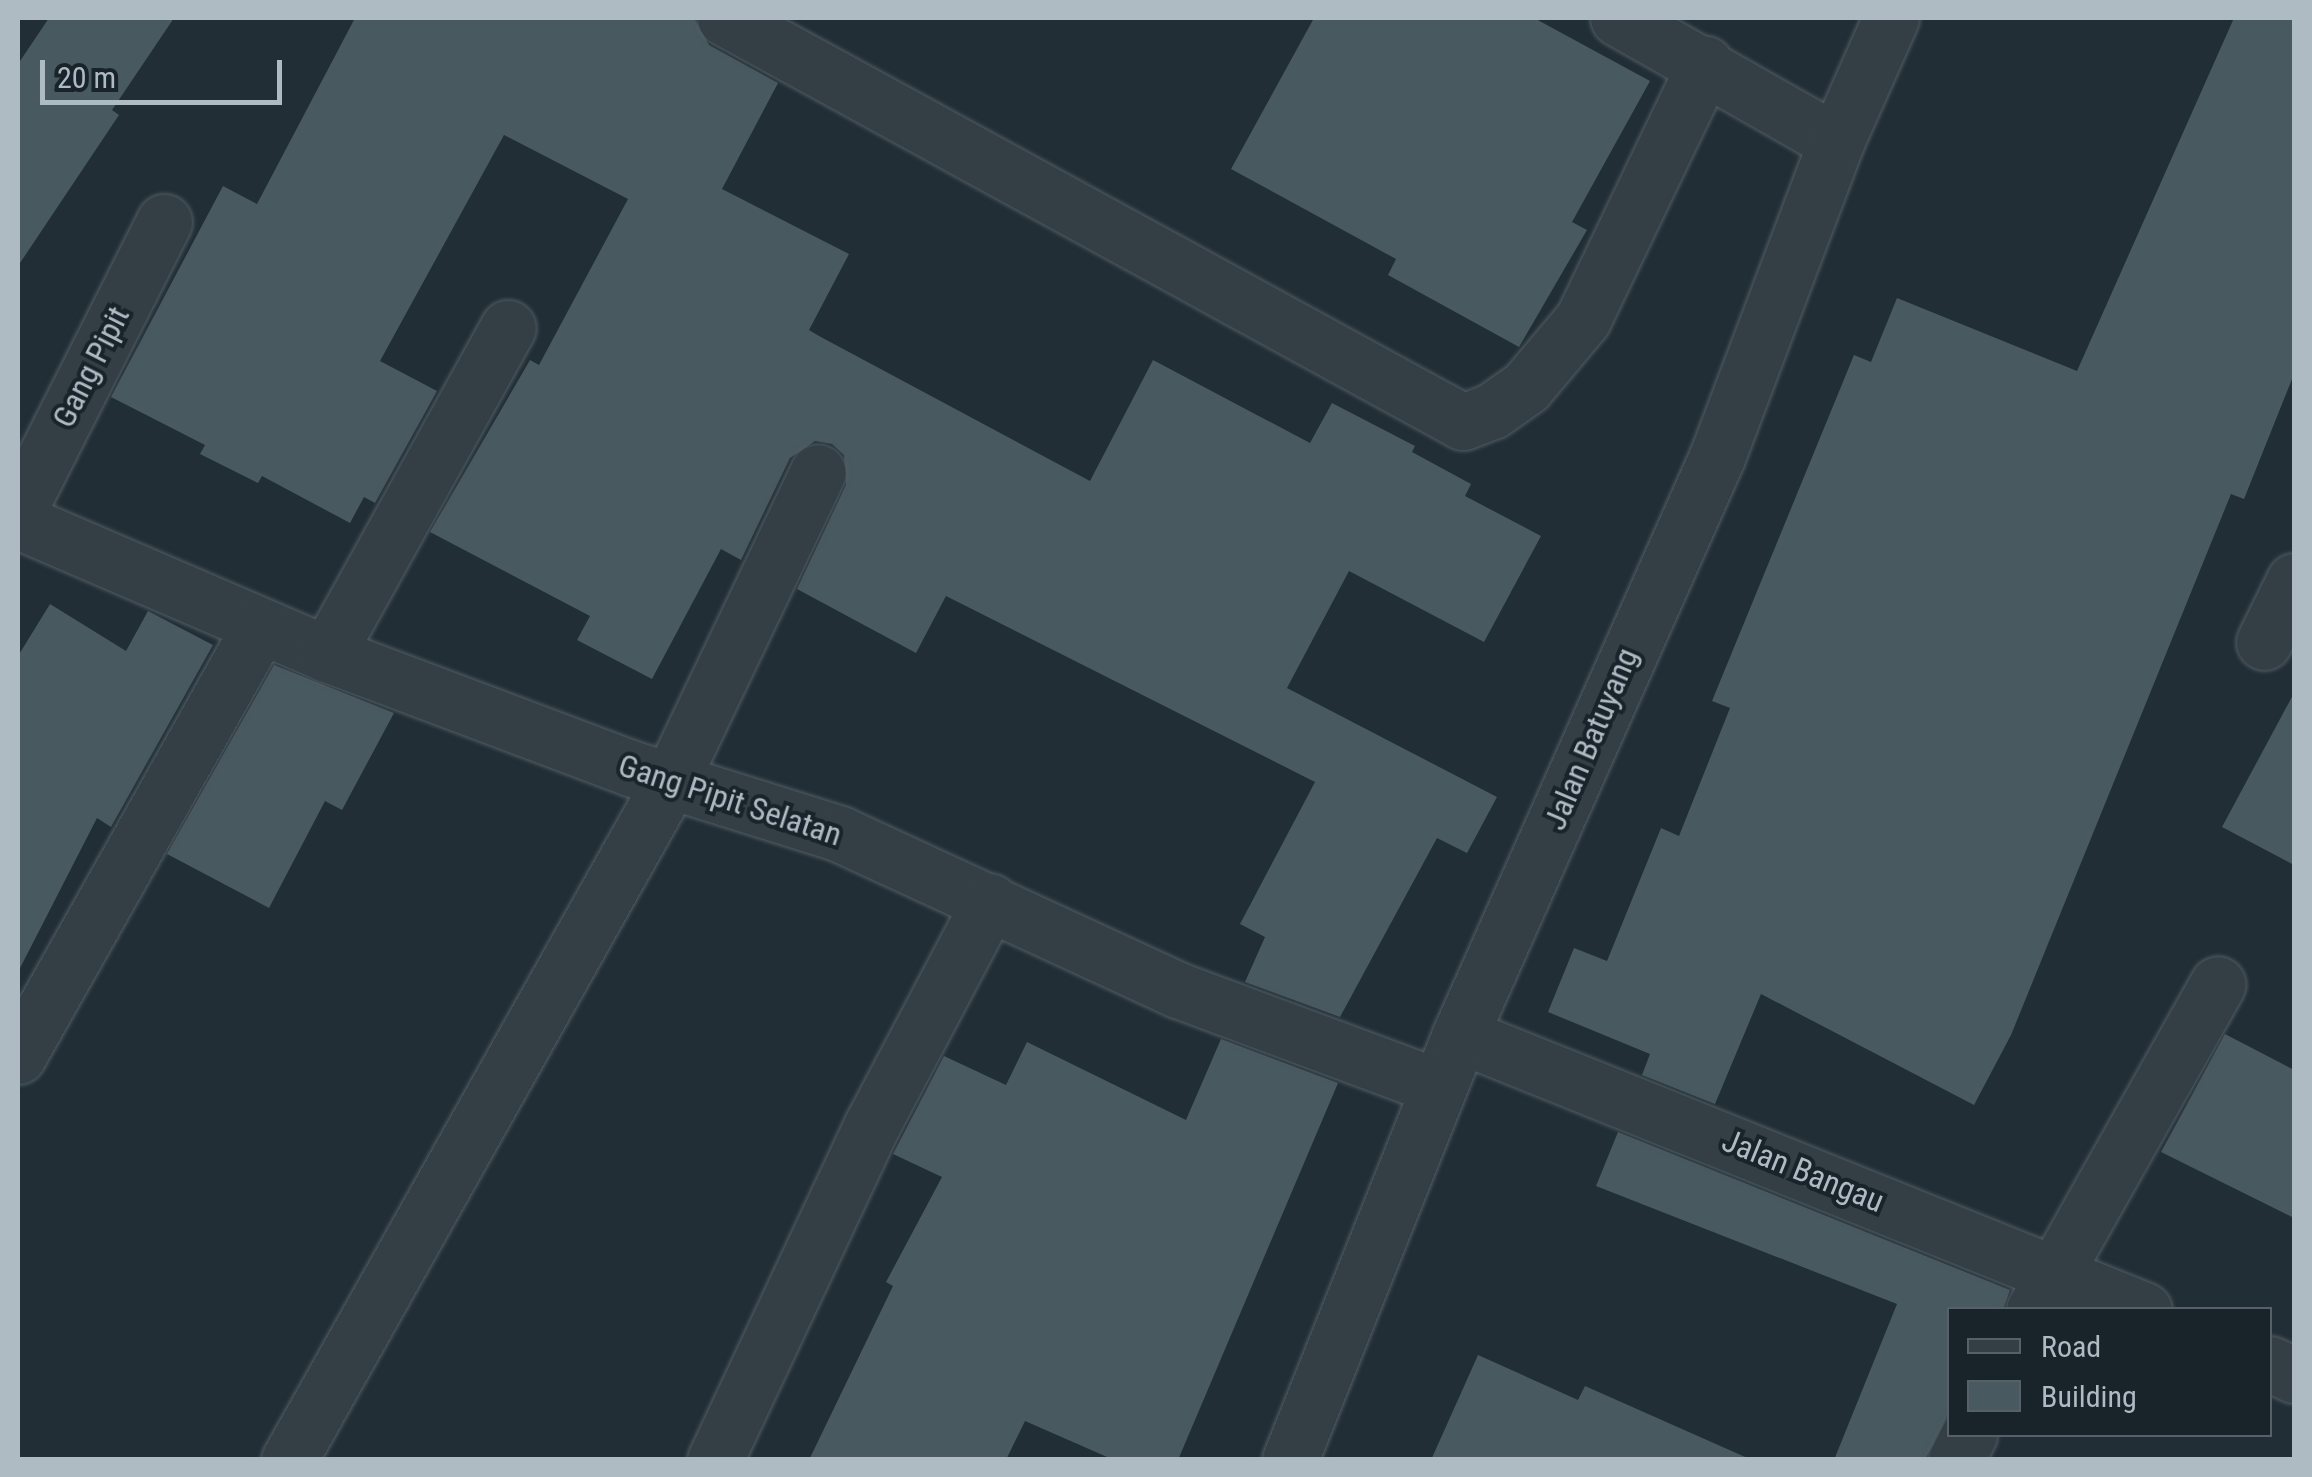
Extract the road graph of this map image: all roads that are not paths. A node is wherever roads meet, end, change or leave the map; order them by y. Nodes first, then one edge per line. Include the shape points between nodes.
1 (726, 18) edge
2 (1618, 18) edge
3 (1891, 18) edge
4 (1705, 64) junction
5 (1836, 142) junction
6 (164, 222) dead end
7 (508, 328) dead end
8 (818, 472) dead end
9 (18, 511) edge
10 (18, 521) edge
11 (2294, 581) edge
12 (260, 626) junction
13 (2264, 642) dead end
14 (327, 654) junction
15 (670, 780) junction
16 (990, 901) junction
17 (2218, 984) dead end
18 (1460, 1035) junction
19 (18, 1056) edge
20 (1439, 1087) junction
21 (2044, 1290) edge
22 (2129, 1307) edge
23 (1968, 1437) edge
24 (289, 1460) edge
25 (715, 1460) edge
26 (1290, 1460) edge
27 (1956, 1460) edge

1 - 4 street via 1463,422 1492,412 1526,387 1583,319
2 - 4 street
3 - 5 street, Jalan Batuyang
4 - 5 street
5 - 18 street, Jalan Batuyang via 1717,456
6 - 9 street, Gang Pipit
7 - 14 street
8 - 15 street
10 - 12 street, Gang Pipit Selatan
11 - 13 street
12 - 14 street, Gang Pipit Selatan
12 - 19 street
14 - 15 street, Gang Pipit Selatan
15 - 16 street, Gang Pipit Selatan via 840,834
15 - 24 street
16 - 20 street, Gang Pipit Selatan via 1178,990
16 - 25 street via 872,1125
17 - 21 street
18 - 20 street, Jalan Batuyang
18 - 21 street, Jalan Bangau
20 - 26 street, Jalan Batuyang
21 - 22 street, Jalan Bangau
23 - 27 street

